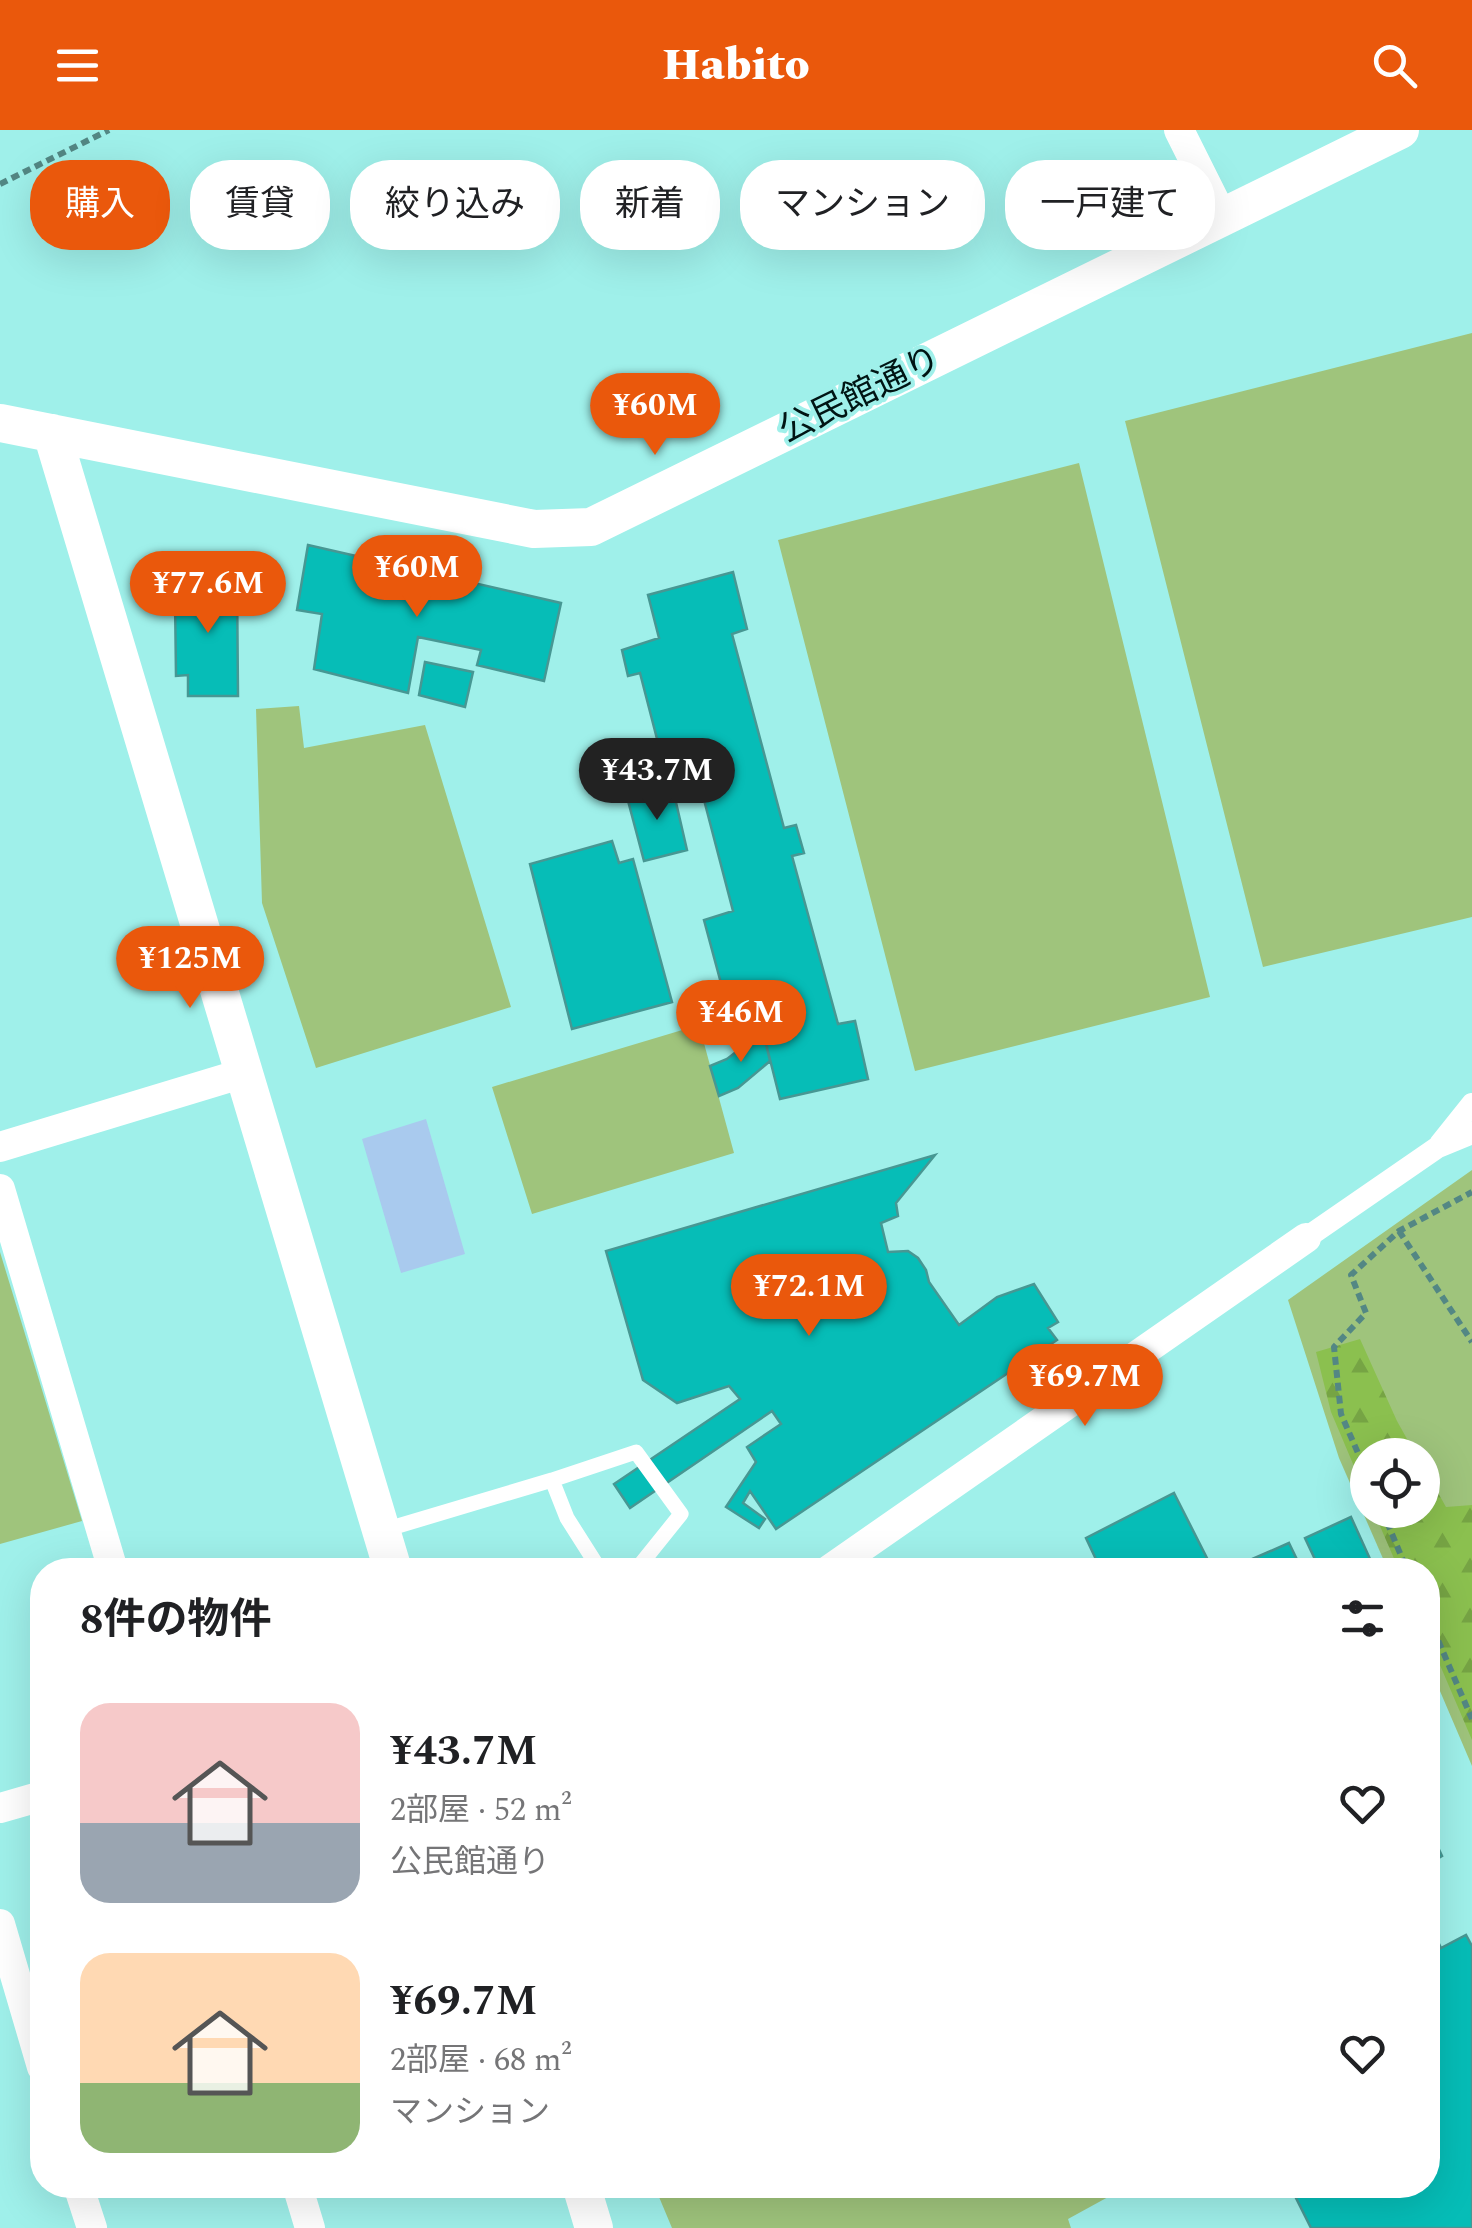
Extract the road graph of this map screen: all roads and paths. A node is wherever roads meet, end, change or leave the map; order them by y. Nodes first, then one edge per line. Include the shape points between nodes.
1 (110, 130) edge
2 (1179, 130) edge
3 (1400, 130) edge
4 (0, 184) edge
5 (1223, 218) junction
6 (0, 422) edge
7 (52, 433) junction
8 (244, 1073) junction
9 (1472, 1104) edge
10 (1472, 1133) edge
11 (0, 1146) edge
12 (1438, 1146) junction
13 (0, 1189) edge
14 (1472, 1192) edge
15 (1398, 1231) junction
16 (1306, 1238) joint
17 (1472, 1342) edge
18 (1351, 1438) edge
19 (552, 1480) junction
20 (1390, 1528) edge
21 (381, 1531) junction
22 (110, 1558) edge
23 (389, 1558) edge
24 (592, 1558) edge
25 (646, 1558) edge
26 (847, 1558) edge
27 (1402, 1558) edge
28 (1440, 1645) edge
29 (1472, 1719) edge
30 (30, 1799) edge
31 (0, 1808) edge
32 (0, 1924) edge
33 (23, 2017) edge
34 (82, 2198) edge
35 (301, 2198) edge
36 (585, 2198) edge
37 (92, 2228) edge
38 (310, 2228) edge
39 (594, 2228) edge

1 - 4 path
2 - 5 street
3 - 5 street, 公民館通り
5 - 7 street, 公民館通り via 591,526 534,529
6 - 7 street, 公民館通り
7 - 8 street
8 - 11 street
8 - 21 street
9 - 12 street
10 - 12 street
12 - 16 street
13 - 22 street
14 - 15 path
15 - 17 path
15 - 18 path via 1352,1275 1366,1312 1334,1347 1341,1414
16 - 26 street
19 - 21 lane
19 - 24 lane
19 - 25 lane via 636,1452 681,1514
20 - 27 path
21 - 23 street
28 - 29 path
30 - 31 street
32 - 33 street
34 - 37 street
35 - 38 street
36 - 39 street

